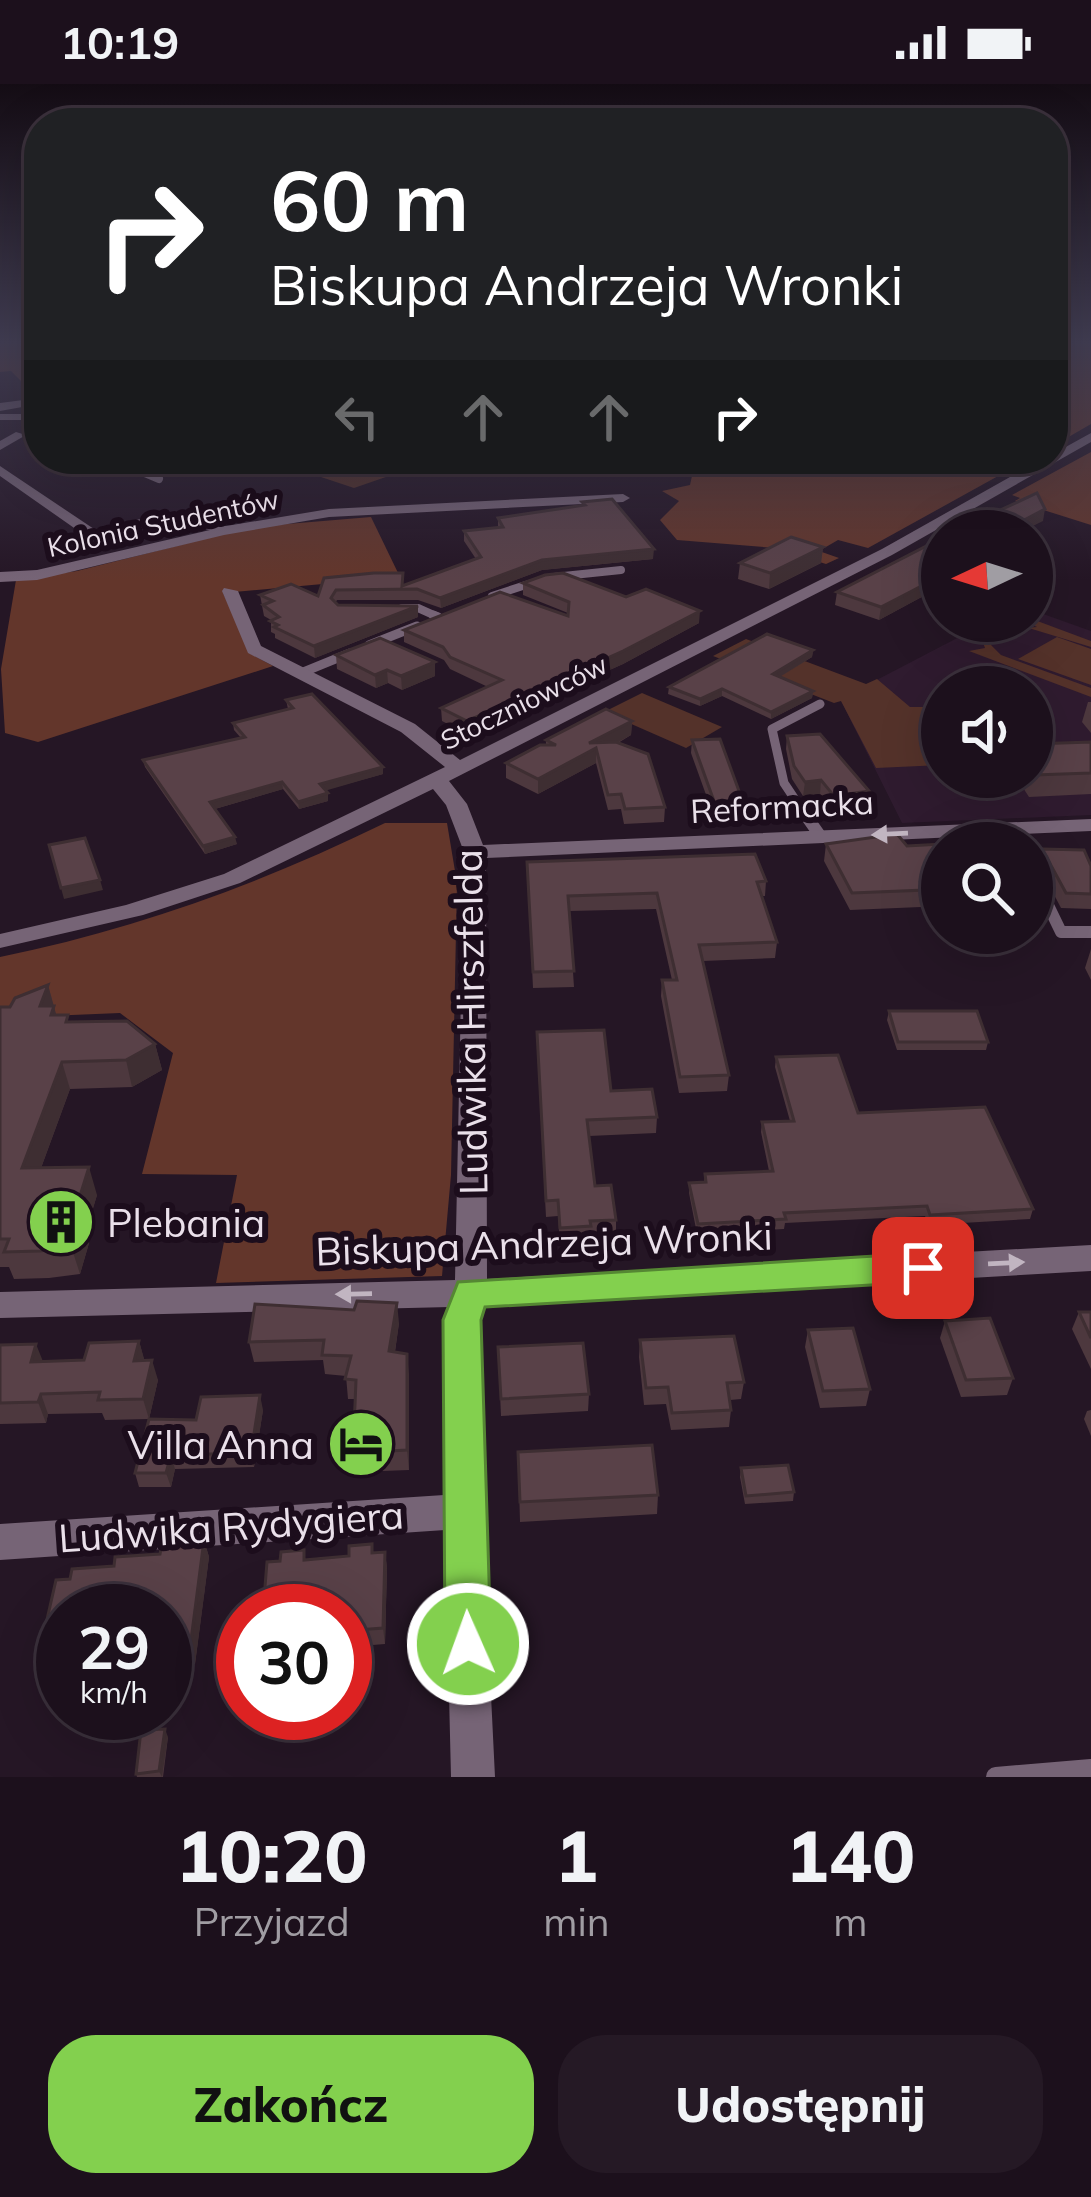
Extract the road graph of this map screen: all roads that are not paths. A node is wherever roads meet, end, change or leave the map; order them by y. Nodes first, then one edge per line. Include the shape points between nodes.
1 (20, 435) dead end
2 (0, 446) edge
3 (0, 470) edge
4 (148, 474) edge
5 (1026, 474) edge
6 (160, 479) dead end
7 (623, 498) dead end
8 (224, 531) junction
9 (621, 570) dead end
10 (0, 578) edge
11 (230, 591) dead end
12 (499, 594) junction
13 (478, 602) edge
14 (520, 602) edge
15 (379, 608) edge
16 (458, 609) edge
17 (438, 617) junction
18 (380, 641) junction
19 (400, 650) edge
20 (301, 673) junction
21 (820, 704) dead end
22 (458, 768) junction
23 (436, 779) junction
24 (1091, 825) edge
25 (1053, 830) edge
26 (921, 836) edge
27 (821, 837) junction
28 (475, 852) junction
29 (1053, 915) edge
30 (1091, 932) edge
31 (0, 941) edge
32 (1091, 1258) edge
33 (471, 1293) junction
34 (0, 1305) edge
35 (463, 1511) junction
36 (0, 1542) edge
37 (1091, 1769) edge
38 (473, 1777) edge
39 (996, 1777) edge

1 - 2 street
3 - 8 street via 92,534 178,519
4 - 6 lane
5 - 22 street, Stoczniowców
7 - 8 street, Kolonia Studentów via 329,513
8 - 10 street, Kolonia Studentów
9 - 12 lane via 543,578
11 - 20 street via 254,649
12 - 13 lane
12 - 14 lane
15 - 17 lane
16 - 17 lane
17 - 18 lane
18 - 19 lane
18 - 20 lane
20 - 22 street via 407,728
21 - 27 lane via 772,729 784,783
22 - 23 street, Stoczniowców
23 - 28 street, Ludwika Hirszfelda
23 - 31 street, Stoczniowców via 197,893
24 - 25 street, Reformacka
26 -> 27 street, Reformacka
27 - 28 street, Reformacka
28 - 33 street, Ludwika Hirszfelda
29 - 30 lane via 1061,932
33 -> 32 street, Biskupa Andrzeja Wronki
33 -> 34 street, Biskupa Andrzeja Wronki
33 - 35 street, Ludwika Hirszfelda via 462,1320
35 - 36 street, Ludwika Rydygiera
35 - 38 street, Ludwika Hirszfelda
37 - 39 lane

